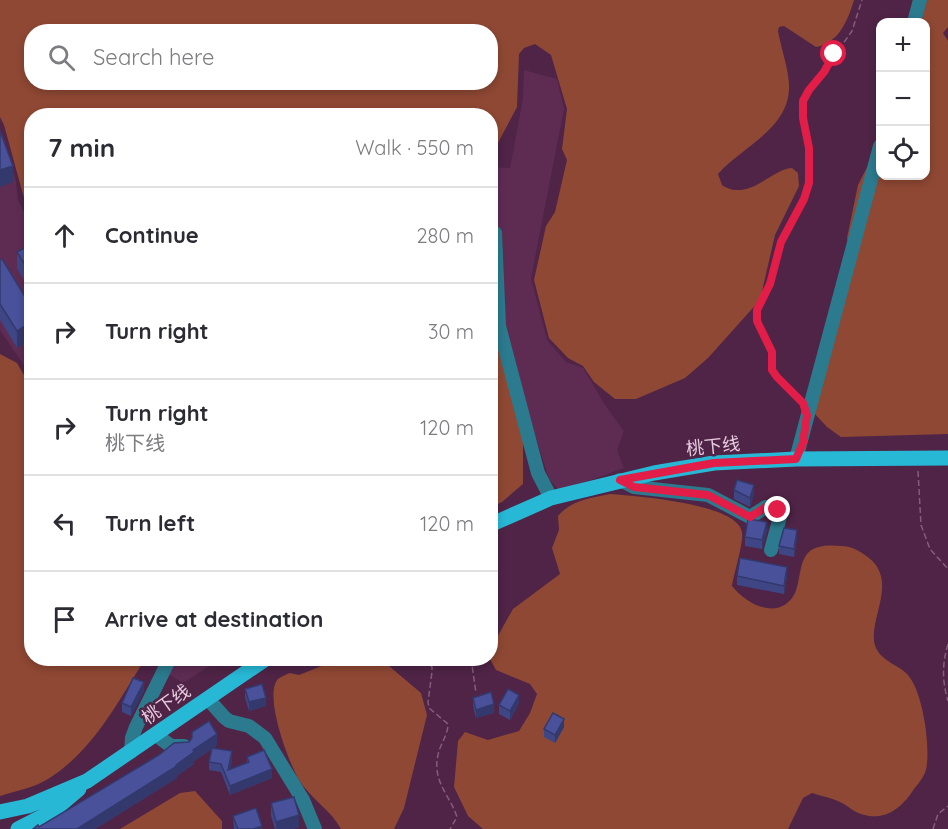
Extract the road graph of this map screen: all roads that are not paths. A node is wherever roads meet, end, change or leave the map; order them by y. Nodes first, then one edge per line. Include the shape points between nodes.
1 (920, 0) edge
2 (915, 18) edge
3 (876, 161) edge
4 (498, 303) edge
5 (948, 458) edge
6 (796, 459) junction
7 (620, 480) junction
8 (551, 498) junction
9 (498, 521) edge
10 (771, 550) dead end
11 (166, 666) edge
12 (255, 666) edge
13 (208, 699) junction
14 (156, 735) junction
15 (184, 746) edge
16 (131, 752) junction
17 (87, 781) junction
18 (86, 800) edge
19 (0, 812) edge
20 (18, 829) edge
21 (34, 829) edge
22 (315, 829) edge

1 - 2 street
3 - 6 street
4 - 8 street via 499,326 538,472
5 - 6 main road, 桃下线
6 - 7 main road, 桃下线 via 714,463
7 - 8 main road, 桃下线
7 - 10 street via 634,487 708,495 750,517 766,507 778,510 780,516
8 - 9 main road, 桃下线
11 - 16 street via 136,727
12 - 13 main road, 桃下线
13 - 14 main road, 桃下线
13 - 22 street via 224,717 249,726 265,738 303,800
14 - 15 street via 171,746
14 - 16 main road, 桃下线
16 - 17 main road, 桃下线
17 - 19 main road via 28,806
17 - 20 main road via 53,811
18 - 21 street

